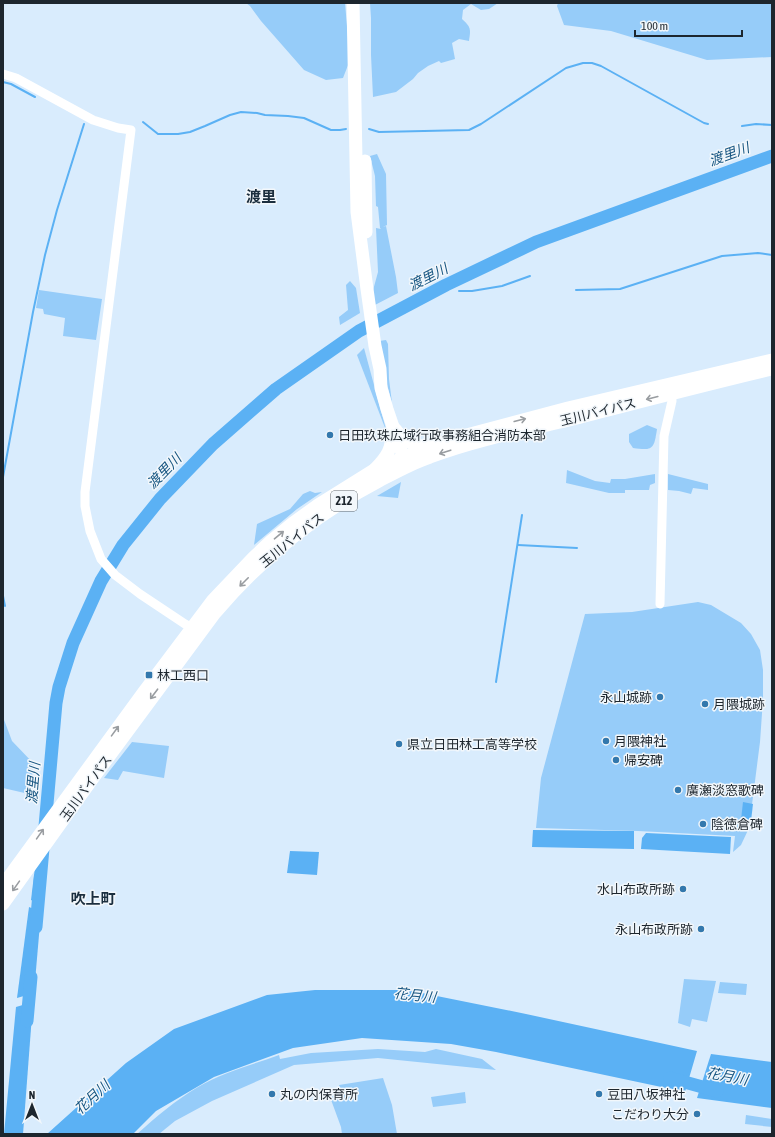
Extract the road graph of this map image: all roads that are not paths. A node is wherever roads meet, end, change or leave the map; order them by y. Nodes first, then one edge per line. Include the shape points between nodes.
1 (353, 3) edge
2 (361, 3) edge
3 (3, 74) edge
4 (367, 289) junction
5 (772, 360) edge
6 (772, 369) edge
7 (671, 388) junction
8 (392, 425) junction
9 (429, 447) junction
10 (405, 462) junction
11 (374, 470) junction
12 (660, 604) dead end
13 (196, 630) junction
14 (3, 885) edge
15 (3, 904) edge

1 - 4 highway via 357,212
2 - 4 highway
3 - 13 street via 16,78 93,120 131,130 85,506 90,531 101,558 115,575
4 - 8 highway via 381,388
5 - 7 highway, 玉川バイパス / 212
6 - 7 highway, 玉川バイパス / 212
9 -> 7 highway, 玉川バイパス / 212 via 506,424
7 -> 10 highway, 玉川バイパス / 212 via 568,420 500,435 430,457
7 - 12 street via 672,401 664,436
8 - 9 highway via 408,443
8 - 10 highway
8 - 11 highway via 392,445 384,460
9 - 10 highway, 玉川バイパス / 212
10 - 11 highway, 玉川バイパス / 212
10 -> 13 highway, 玉川バイパス / 212 via 296,534 245,580
13 -> 11 highway, 玉川バイパス / 212 via 213,600 271,541 318,505
14 -> 13 highway, 玉川バイパス / 212
13 -> 15 highway, 玉川バイパス / 212

